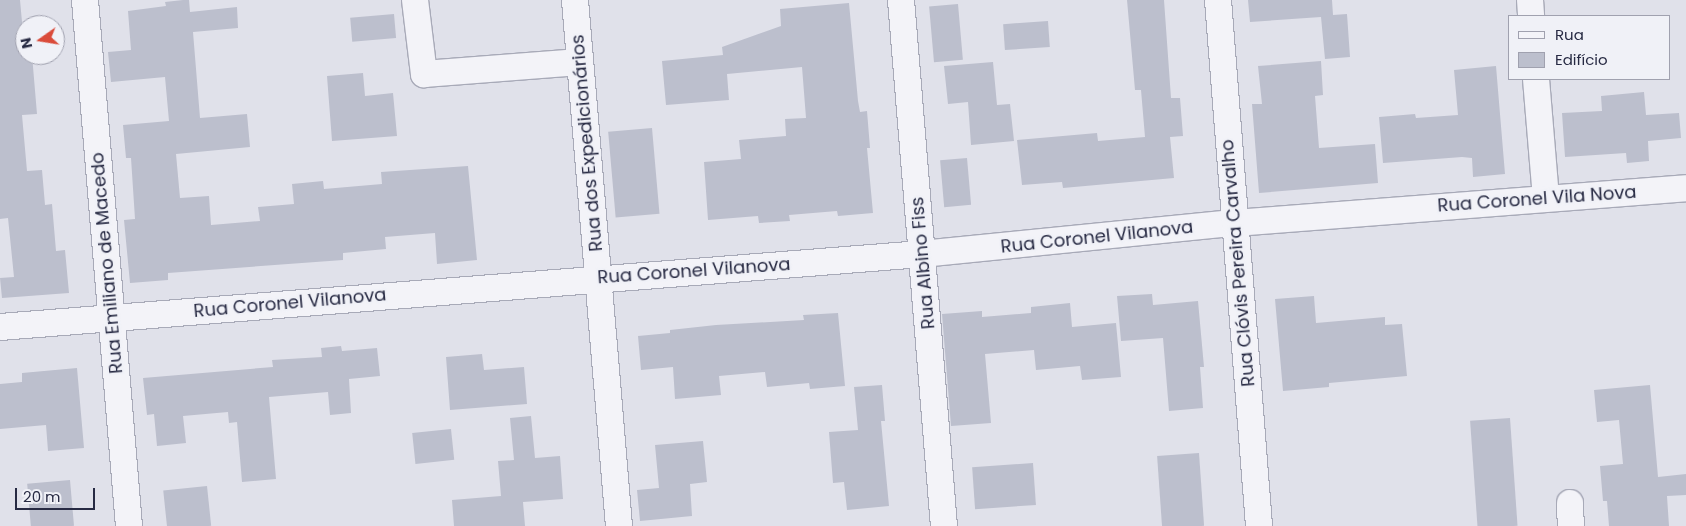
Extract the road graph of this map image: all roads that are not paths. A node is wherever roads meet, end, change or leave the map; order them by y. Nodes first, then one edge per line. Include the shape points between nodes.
1 (86, 0) edge
2 (415, 0) edge
3 (575, 0) edge
4 (901, 0) edge
5 (1218, 0) edge
6 (1530, 0) edge
7 (1531, 15) edge
8 (580, 62) junction
9 (1536, 80) edge
10 (1686, 188) edge
11 (1546, 199) junction
12 (1387, 211) joint
13 (1235, 223) junction
14 (922, 254) junction
15 (598, 279) junction
16 (112, 318) junction
17 (0, 327) edge
18 (129, 526) edge
19 (620, 526) edge
20 (944, 526) edge
21 (1259, 526) edge

1 - 16 street, Rua Emiliano de Macedo
2 - 8 street via 424,74
3 - 8 street, Rua dos Expedicionários
4 - 14 street, Rua Albino Fiss
5 - 13 street, Rua Clóvis Pereira Carvalho
6 - 7 street
8 - 15 street, Rua dos Expedicionários
9 - 11 street
10 - 11 street, Rua Coronel Vila Nova
11 - 12 street, Rua Coronel Vila Nova
12 - 13 street, Rua Coronel Vilanova
13 - 14 street, Rua Coronel Vilanova
13 - 21 street, Rua Clóvis Pereira Carvalho
14 - 15 street, Rua Coronel Vilanova
14 - 20 street, Rua Albino Fiss
15 - 16 street, Rua Coronel Vilanova
15 - 19 street, Rua dos Expedicionários
16 - 17 street, Rua Coronel Vilanova
16 - 18 street, Rua Emiliano de Macedo

